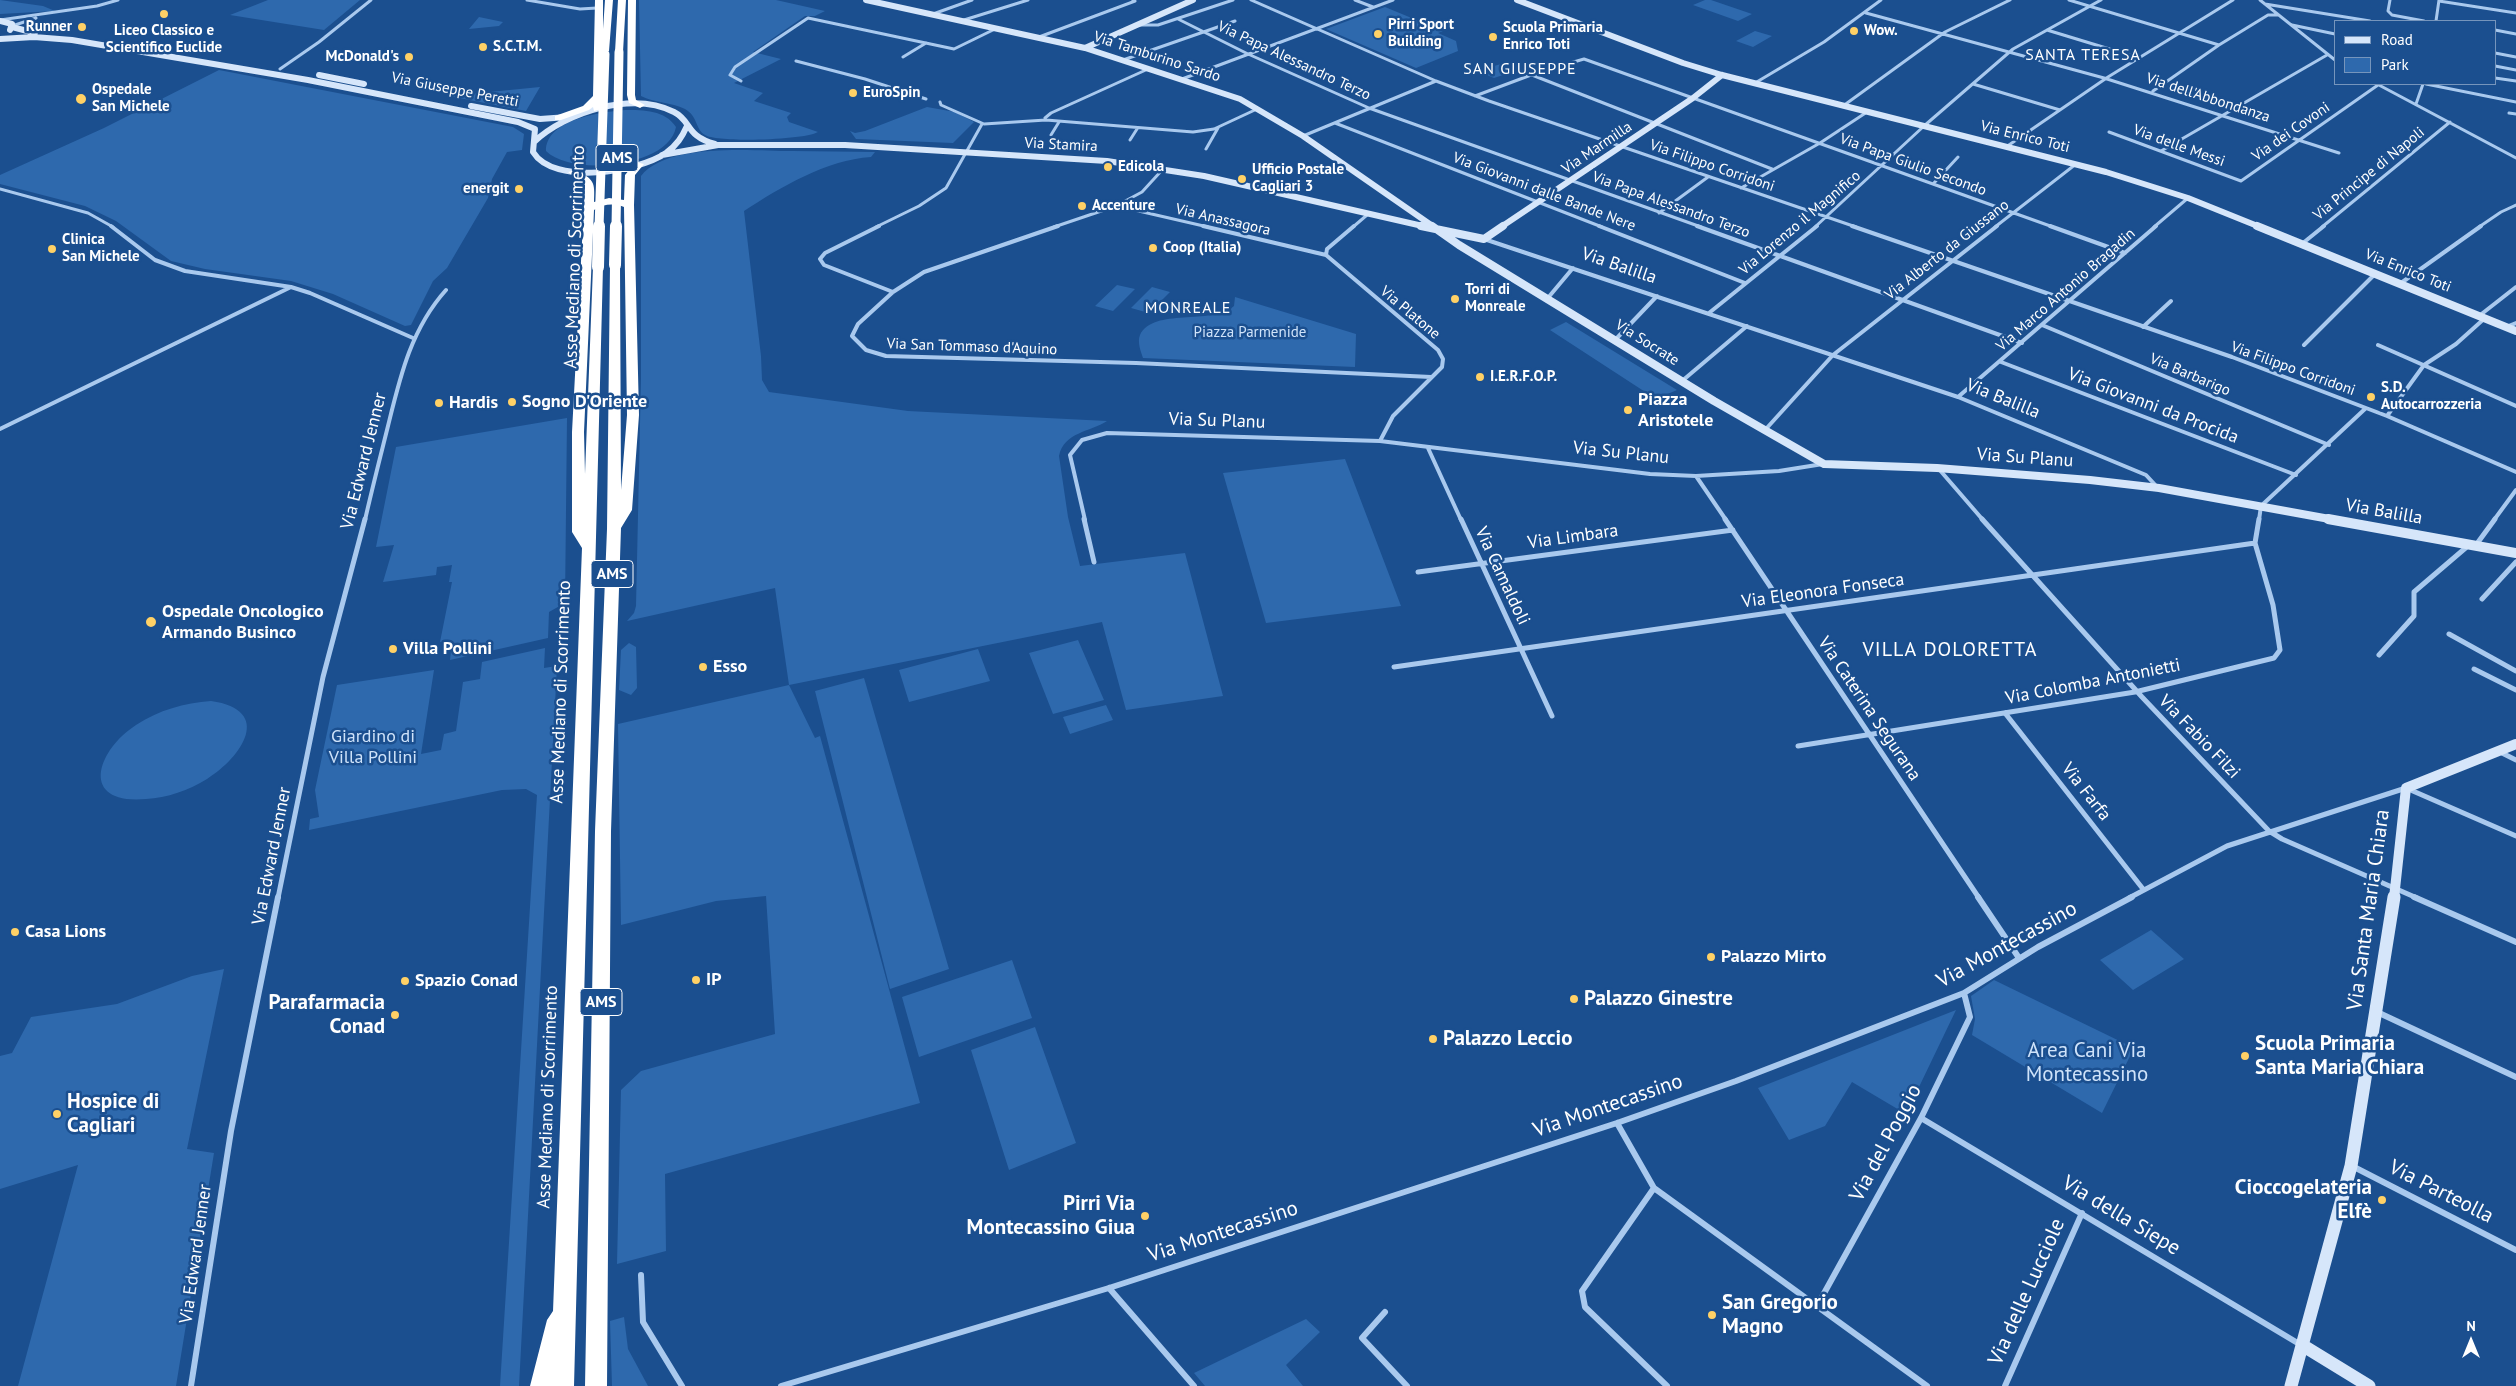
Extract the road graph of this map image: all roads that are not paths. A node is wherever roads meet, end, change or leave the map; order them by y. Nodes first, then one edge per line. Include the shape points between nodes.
1 (118, 0) edge
2 (372, 0) edge
3 (528, 0) edge
4 (609, 0) edge
5 (622, 0) edge
6 (632, 0) edge
7 (866, 0) edge
8 (972, 0) edge
9 (1028, 0) edge
10 (1133, 0) edge
11 (1193, 0) edge
12 (1233, 0) edge
13 (1251, 0) edge
14 (1356, 0) edge
15 (1393, 0) edge
16 (1517, 0) edge
17 (1881, 0) edge
18 (2010, 0) edge
19 (2069, 0) edge
20 (2101, 0) edge
21 (2233, 0) edge
22 (2260, 0) edge
23 (2390, 0) edge
24 (2439, 0) edge
25 (598, 4) edge
26 (2265, 4) junction
27 (2090, 6) junction
28 (1373, 7) junction
29 (55, 13) junction
30 (1866, 13) junction
31 (932, 14) junction
32 (2277, 14) junction
33 (2516, 14) edge
34 (1178, 19) junction
35 (964, 20) junction
36 (2364, 20) edge
37 (2419, 20) edge
38 (2438, 20) edge
39 (0, 21) edge
40 (1235, 22) dead end
41 (1140, 24) junction
42 (2289, 25) junction
43 (12, 27) junction
44 (998, 27) junction
45 (1317, 28) junction
46 (2048, 30) junction
47 (2496, 30) edge
48 (1205, 32) junction
49 (1945, 32) junction
50 (2180, 33) junction
51 (2334, 34) edge
52 (2516, 34) edge
53 (1039, 36) junction
54 (0, 37) edge
55 (927, 43) junction
56 (2219, 45) junction
57 (1086, 48) junction
58 (2013, 49) junction
59 (2496, 53) edge
60 (1248, 54) junction
61 (2327, 55) junction
62 (903, 57) dead end
63 (2516, 57) edge
64 (2139, 58) junction
65 (2334, 59) edge
66 (1124, 60) junction
67 (796, 61) dead end
68 (2496, 66) edge
69 (1150, 68) junction
70 (280, 69) junction
71 (2516, 70) edge
72 (1531, 75) junction
73 (1722, 75) junction
74 (2108, 77) junction
75 (2496, 78) edge
76 (1182, 79) junction
77 (741, 81) dead end
78 (1436, 81) junction
79 (2516, 82) edge
80 (1754, 84) junction
81 (1973, 84) junction
82 (2376, 85) edge
83 (2379, 85) edge
84 (2424, 85) edge
85 (2429, 85) edge
86 (2152, 91) junction
87 (598, 96) junction
88 (1475, 96) junction
89 (1693, 98) junction
90 (926, 99) dead end
91 (940, 102) dead end
92 (2516, 102) edge
93 (2416, 104) junction
94 (640, 105) junction
95 (1842, 106) junction
96 (1370, 108) junction
97 (597, 109) junction
98 (1257, 109) junction
99 (2060, 110) junction
100 (1867, 112) junction
101 (2509, 113) dead end
102 (2516, 114) edge
103 (2223, 115) junction
104 (563, 118) junction
105 (1045, 118) junction
106 (1059, 122) junction
107 (2450, 122) junction
108 (1335, 123) junction
109 (1655, 123) junction
110 (982, 124) junction
111 (687, 126) junction
112 (1219, 126) junction
113 (1924, 126) junction
114 (1137, 129) junction
115 (2109, 132) dead end
116 (1051, 135) dead end
117 (1303, 136) junction
118 (1130, 140) dead end
119 (2299, 140) junction
120 (534, 142) junction
121 (1820, 143) junction
122 (718, 144) junction
123 (1620, 147) junction
124 (2006, 147) junction
125 (1206, 149) dead end
126 (2161, 151) junction
127 (965, 153) junction
128 (2339, 153) dead end
129 (662, 155) junction
130 (1958, 157) dead end
131 (2516, 158) edge
132 (639, 164) junction
133 (2076, 164) junction
134 (1883, 167) junction
135 (1163, 168) junction
136 (1772, 169) junction
137 (573, 172) junction
138 (1708, 177) junction
139 (1569, 181) junction
140 (2242, 181) joint
141 (1933, 184) junction
142 (1741, 188) junction
143 (0, 189) edge
144 (2188, 198) junction
145 (1539, 203) junction
146 (629, 205) junction
147 (2516, 205) edge
148 (1116, 206) junction
149 (589, 209) junction
150 (1410, 209) junction
151 (2013, 212) junction
152 (1659, 213) junction
153 (1367, 215) junction
154 (1827, 218) junction
155 (1396, 221) junction
156 (1435, 230) junction
157 (1465, 235) junction
158 (1484, 239) junction
159 (1456, 243) junction
160 (2302, 243) junction
161 (2125, 253) junction
162 (1326, 255) junction
163 (1779, 256) junction
164 (1954, 261) junction
165 (1573, 268) junction
166 (2376, 273) junction
167 (1745, 283) junction
168 (2402, 283) junction
169 (292, 287) junction
170 (2516, 287) edge
171 (446, 290) dead end
172 (893, 292) junction
173 (1657, 296) junction
174 (1547, 299) junction
175 (1902, 300) junction
176 (2069, 301) junction
177 (2171, 301) dead end
178 (1709, 313) junction
179 (2482, 317) junction
180 (2516, 322) edge
181 (2042, 325) junction
182 (1747, 326) junction
183 (2144, 327) junction
184 (2506, 327) junction
185 (2516, 331) edge
186 (413, 338) junction
187 (1616, 339) junction
188 (2022, 343) junction
189 (2304, 345) dead end
190 (2378, 345) dead end
191 (1833, 355) junction
192 (2000, 362) junction
193 (2424, 365) junction
194 (1431, 377) junction
195 (1682, 381) junction
196 (1958, 397) junction
197 (2516, 406) edge
198 (2366, 408) junction
199 (2387, 416) junction
200 (0, 429) edge
201 (1765, 430) junction
202 (1380, 441) junction
203 (2329, 445) junction
204 (1428, 448) junction
205 (1824, 464) junction
206 (1938, 468) junction
207 (2516, 472) edge
208 (2296, 475) junction
209 (1696, 476) junction
210 (2159, 488) junction
211 (2516, 490) edge
212 (2262, 506) junction
213 (614, 530) junction
214 (1733, 530) junction
215 (2255, 543) junction
216 (2474, 544) junction
217 (590, 548) junction
218 (2516, 553) edge
219 (1094, 562) dead end
220 (2516, 562) edge
221 (1481, 563) junction
222 (1418, 572) dead end
223 (2029, 575) junction
224 (2482, 599) dead end
225 (1787, 611) junction
226 (2449, 634) dead end
227 (1520, 649) junction
228 (2379, 655) dead end
229 (1394, 667) dead end
230 (2474, 670) dead end
231 (2516, 671) edge
232 (2516, 690) edge
233 (2135, 692) junction
234 (2005, 713) junction
235 (1552, 716) dead end
236 (1870, 735) junction
237 (2516, 744) edge
238 (1798, 746) dead end
239 (2500, 752) junction
240 (2516, 760) edge
241 (2406, 788) junction
242 (2269, 831) junction
243 (2516, 836) edge
244 (2143, 889) junction
245 (2395, 889) junction
246 (2516, 942) edge
247 (2019, 958) junction
248 (1964, 993) junction
249 (2376, 1012) junction
250 (2516, 1077) edge
251 (1921, 1118) junction
252 (1617, 1123) junction
253 (2350, 1166) junction
254 (1654, 1188) junction
255 (2082, 1213) junction
256 (2516, 1250) edge
257 (642, 1275) dead end
258 (1109, 1288) junction
259 (564, 1301) junction
260 (1817, 1306) junction
261 (1385, 1312) dead end
262 (2302, 1345) junction
263 (790, 1385) edge
264 (1665, 1385) edge
265 (191, 1386) edge
266 (541, 1386) edge
267 (563, 1386) edge
268 (596, 1386) edge
269 (682, 1386) edge
270 (781, 1386) edge
271 (1194, 1386) edge
272 (1407, 1386) edge
273 (1927, 1386) edge
274 (2005, 1386) edge
275 (2291, 1386) edge
276 (2368, 1386) edge

1 - 29 street
2 - 70 street
3 - 25 street via 580,8
4 - 217 highway, Asse Mediano di Scorrimento / AMS, bridge
5 - 213 highway, AMS, bridge via 615,265
6 - 94 highway via 632,101
7 - 31 street, Via Tamburino Sardo
8 - 31 street
9 - 35 street
10 - 53 street
11 - 41 street
12 - 34 street
13 - 45 street, Via Filippo Corridoni
14 - 28 street
15 - 28 street
16 - 73 street, Via Enrico Toti
17 - 30 street
18 - 49 street
19 - 27 street
20 - 27 street, Via Lorenzo il Magnifico
21 - 50 street
22 - 26 street
23 - 37 street via 2388,11 2392,15
24 - 33 street
24 - 38 street
25 - 87 highway
26 - 32 street
26 - 36 street
27 - 46 street, Via Lorenzo il Magnifico
27 - 50 street
28 - 45 street
29 - 39 street
29 - 43 street
30 - 49 street, Via dell'Abbondanza
30 - 80 street
31 - 35 street, Via Tamburino Sardo
32 - 42 street
32 - 56 street via 2268,14
34 - 41 street via 1158,25
34 - 48 street, Via Papa Alessandro Terzo
35 - 44 street, Via Tamburino Sardo
39 - 43 street, Via Giuseppe Peretti via 10,23
40 - 48 street
41 - 57 street
42 - 51 street
42 - 61 street
43 - 54 street, Via Giuseppe Peretti
43 - 70 street, Via Giuseppe Peretti via 30,33 81,36
44 - 53 street, Via Tamburino Sardo
44 - 55 street via 954,49
45 - 60 street
45 - 78 street, Via Filippo Corridoni
46 - 58 street, Via Lorenzo il Magnifico
46 - 64 street
47 - 52 street
48 - 60 street, Via Papa Alessandro Terzo
48 - 66 street
49 - 58 street, Via dell'Abbondanza
49 - 95 street
50 - 56 street
50 - 64 street
53 - 57 street, Via Tamburino Sardo
54 - 120 street, Via Giuseppe Peretti via 57,38 308,80 518,122 536,129
55 - 62 street
55 - 77 street via 808,18 730,72 734,79
56 - 86 street
57 - 66 street, Via Tamburino Sardo
58 - 74 street, Via dell'Abbondanza
58 - 81 street, Via Lorenzo il Magnifico
59 - 63 street
60 - 76 street
60 - 96 street, Via Papa Alessandro Terzo
61 - 65 street
61 - 103 street
64 - 74 street
66 - 69 street, Via Tamburino Sardo
67 - 90 street
68 - 71 street
69 - 76 street, Via Tamburino Sardo
69 - 105 street
70 - 104 street, Via Giuseppe Peretti via 540,119
72 - 88 street
72 - 89 street, Via Papa Giulio Secondo via 1584,58
72 - 109 street
73 - 80 street, Via Enrico Toti
73 - 89 street, Via Marmilla
74 - 86 street, Via dell'Abbondanza
74 - 99 street
75 - 79 street
76 - 98 street, Via Tamburino Sardo via 1240,99
78 - 88 street, Via Filippo Corridoni
78 - 96 street
80 - 95 street, Via Enrico Toti
81 - 99 street
81 - 113 street, Via Lorenzo il Magnifico
82 - 119 street, Via dei Covoni
83 - 93 street
84 - 93 street
85 - 92 street
86 - 103 street, Via dell'Abbondanza
87 - 97 highway
87 - 104 highway via 586,108
88 - 123 street, Via Filippo Corridoni
89 - 109 street, Via Marmilla
89 - 121 street, Via Papa Giulio Secondo
91 - 110 street
93 - 107 street
94 - 97 street, Via Stamira
94 - 111 street, Via Stamira via 673,112 683,118
95 - 100 street, Via Enrico Toti
96 - 108 street
96 - 139 street, Via Papa Alessandro Terzo
97 - 104 street, Via Stamira
98 - 112 street
98 - 117 street, Via Tamburino Sardo
99 - 124 street
100 - 113 street, Via Enrico Toti
100 - 121 street
101 - 102 street
103 - 119 street, Via dell'Abbondanza
103 - 126 street
104 - 120 street
105 - 106 street
105 - 110 street
106 - 114 street
106 - 116 street
107 - 131 street
107 - 160 street, Via Principe di Napoli
108 - 117 street
108 - 145 street, Via Giovanni dalle Bande Nere
109 - 123 street, Via Marmilla
109 - 136 street
110 - 127 street
111 - 122 street, Via Stamira via 694,135
111 - 129 street via 686,136
112 - 114 street via 1193,132
112 - 125 street
113 - 124 street, Via Enrico Toti
113 - 134 street, Via Lorenzo il Magnifico
114 - 118 street
115 - 126 street, Via delle Messi
117 - 150 street, Via Tamburino Sardo
119 - 128 street, Via dell'Abbondanza
119 - 140 street, Via dei Covoni
120 - 137 street via 533,152 539,161
121 - 134 street, Via Papa Giulio Secondo
121 - 136 street
122 - 127 street, Via Stamira via 846,144
122 - 129 street, Via Stamira
123 - 138 street, Via Filippo Corridoni
123 - 139 street, Via Marmilla
124 - 133 street, Via Enrico Toti
126 - 140 street, Via delle Messi
127 - 135 street, Via Stamira via 1107,161
127 - 172 street via 946,188 919,206 824,253 820,259 824,265
129 - 132 street
130 - 141 street
132 - 137 street
132 - 146 highway via 630,175
133 - 144 street, Via Enrico Toti
133 - 151 street, Via Alberto da Giussano
134 - 141 street, Via Papa Giulio Secondo
134 - 154 street, Via Lorenzo il Magnifico
135 - 148 street, Via San Tommaso d'Aquino via 1142,192
135 - 153 street, Via Stamira
136 - 142 street
137 - 149 highway via 590,185
138 - 142 street, Via Filippo Corridoni
138 - 152 street
139 - 145 street, Via Marmilla
139 - 152 street, Via Papa Alessandro Terzo
141 - 151 street, Via Papa Giulio Secondo
142 - 154 street, Via Filippo Corridoni
143 - 169 street via 88,213 105,221 155,260 168,266
144 - 160 street, Via Enrico Toti
144 - 161 street, Via Marco Antonio Bragadin
145 - 158 street, Via Marmilla
145 - 167 street, Via Giovanni dalle Bande Nere
146 - 149 highway via 608,201
146 - 213 highway via 630,462 625,510
147 - 168 street via 2501,212
148 - 162 street, Via Anassagora
148 - 172 street, Via San Tommaso d'Aquino via 931,269
149 - 217 highway via 578,432 579,532
150 - 155 street via 1411,219
150 - 156 street, Via Tamburino Sardo
151 - 161 street, Via Papa Giulio Secondo
151 - 164 street, Via Alberto da Giussano
152 - 163 street, Via Papa Alessandro Terzo
153 - 155 street, Via Stamira
153 - 162 street via 1327,249
154 - 163 street, Via Lorenzo il Magnifico
154 - 164 street, Via Filippo Corridoni
155 - 156 street, Via Stamira
156 - 157 street, Via Stamira
156 - 159 street, Via Socrate
157 - 158 street, Via Stamira
157 - 159 street
158 - 165 street, Via Balilla
159 - 174 street, Via Socrate
160 - 166 street, Via Enrico Toti
161 - 176 street, Via Marco Antonio Bragadin
162 - 194 street, Via Platone via 1438,350 1443,359 1442,367
163 - 167 street, Via Lorenzo il Magnifico
163 - 175 street, Via Papa Alessandro Terzo
164 - 175 street, Via Alberto da Giussano
164 - 176 street, Via Filippo Corridoni
165 - 173 street, Via Balilla
165 - 174 street
166 - 168 street, Via Enrico Toti
166 - 189 street
167 - 178 street, Via Lorenzo il Magnifico
168 - 179 street, Via Enrico Toti
169 - 186 street
169 - 200 street
170 - 179 street
171 - 186 street, Via Edward Jenner
172 - 194 street, Via San Tommaso d'Aquino via 854,330 852,336 857,345 869,352 920,358 1136,363
173 - 178 street, Via Balilla
173 - 187 street
174 - 187 street, Via Socrate
175 - 188 street, Via Papa Alessandro Terzo
175 - 191 street, Via Alberto da Giussano
176 - 181 street, Via Marco Antonio Bragadin
176 - 183 street, Via Filippo Corridoni
177 - 183 street
178 - 182 street, Via Balilla
179 - 184 street, Via Enrico Toti
179 - 193 street via 2456,344
180 - 184 street
181 - 188 street, Via Marco Antonio Bragadin
181 - 203 street, Via Barbarigo
182 - 191 street, Via Balilla
182 - 195 street
183 - 198 street, Via Filippo Corridoni
184 - 185 street, Via Enrico Toti
186 - 265 street, Via Edward Jenner via 389,416 323,677 231,1131
187 - 195 street, Via Socrate
188 - 192 street, Via Marco Antonio Bragadin
190 - 193 street
191 - 196 street, Via Balilla
191 - 201 street, Via Alberto da Giussano
192 - 196 street, Via Marco Antonio Bragadin
192 - 208 street, Via Giovanni da Procida
193 - 197 street
193 - 199 street
194 - 202 street, Via Platone via 1393,416
195 - 201 street, Via Socrate
196 - 210 street, Via Balilla via 2146,475
198 - 199 street, Via Filippo Corridoni
198 - 203 street
199 - 207 street, Via Filippo Corridoni
201 - 205 street, Via Socrate
202 - 204 street, Via Su Planu
202 - 219 street, Via Su Planu via 1107,433 1082,440 1070,456
203 - 208 street
204 - 209 street, Via Su Planu via 1650,474
204 - 221 street, Via Camaldoli
205 - 206 street, Via Su Planu
205 - 209 street, Via Su Planu via 1779,471
206 - 210 street, Via Su Planu
206 - 223 street, Via Fabio Filzi
208 - 212 street
209 - 214 street, Via Caterina Segurana
210 - 212 street, Via Balilla
211 - 216 street
212 - 215 street
212 - 216 street, Via Balilla
213 - 268 highway, AMS via 603,831
214 - 221 street, Via Limbara
214 - 225 street, Via Caterina Segurana
215 - 223 street, Via Eleonora Fonseca
215 - 233 street, Via Colomba Antonietti via 2273,605 2280,650 2274,658
216 - 218 street, Via Balilla
216 - 228 street via 2414,592 2414,616
217 - 259 highway, Asse Mediano di Scorrimento / AMS
220 - 224 street
221 - 222 street, Via Limbara
221 - 227 street, Via Camaldoli
223 - 225 street, Via Eleonora Fonseca
223 - 233 street, Via Fabio Filzi
225 - 227 street, Via Eleonora Fonseca
225 - 236 street, Via Caterina Segurana
226 - 231 street
227 - 229 street, Via Eleonora Fonseca
227 - 235 street, Via Camaldoli
230 - 232 street
233 - 234 street, Via Colomba Antonietti
233 - 242 street, Via Fabio Filzi
234 - 236 street, Via Colomba Antonietti
234 - 244 street, Via Farfa
236 - 238 street, Via Colomba Antonietti
236 - 247 street, Via Caterina Segurana
237 - 239 street, Via Santa Maria Chiara
239 - 240 street
239 - 241 street, Via Santa Maria Chiara
241 - 242 street, Via Montecassino
241 - 243 street
241 - 245 street, Via Santa Maria Chiara
242 - 244 street, Via Montecassino via 2227,846
242 - 245 street, Via Fabio Filzi
244 - 247 street, Via Montecassino
245 - 246 street, Via Fabio Filzi
245 - 249 street, Via Santa Maria Chiara
247 - 248 street, Via Montecassino
248 - 251 street, Via del Poggio via 1970,1017
248 - 252 street, Via Montecassino via 1823,1049
249 - 250 street
249 - 253 street, Via Santa Maria Chiara
251 - 255 street, Via della Siepe
251 - 260 street, Via del Poggio
252 - 254 street
252 - 258 street, Via Montecassino
253 - 256 street, Via Parteolla
253 - 262 street, Via Santa Maria Chiara
254 - 260 street
254 - 264 street via 1582,1291 1584,1307
255 - 262 street, Via della Siepe
255 - 274 street, Via delle Lucciole
257 - 269 street via 642,1322
258 - 263 street, Via Montecassino
258 - 271 street
259 - 266 highway
259 - 267 highway, Asse Mediano di Scorrimento / AMS
260 - 273 street
261 - 272 street via 1362,1338
262 - 275 street, Via Santa Maria Chiara
262 - 276 street
263 - 270 street, Via Montecassino

